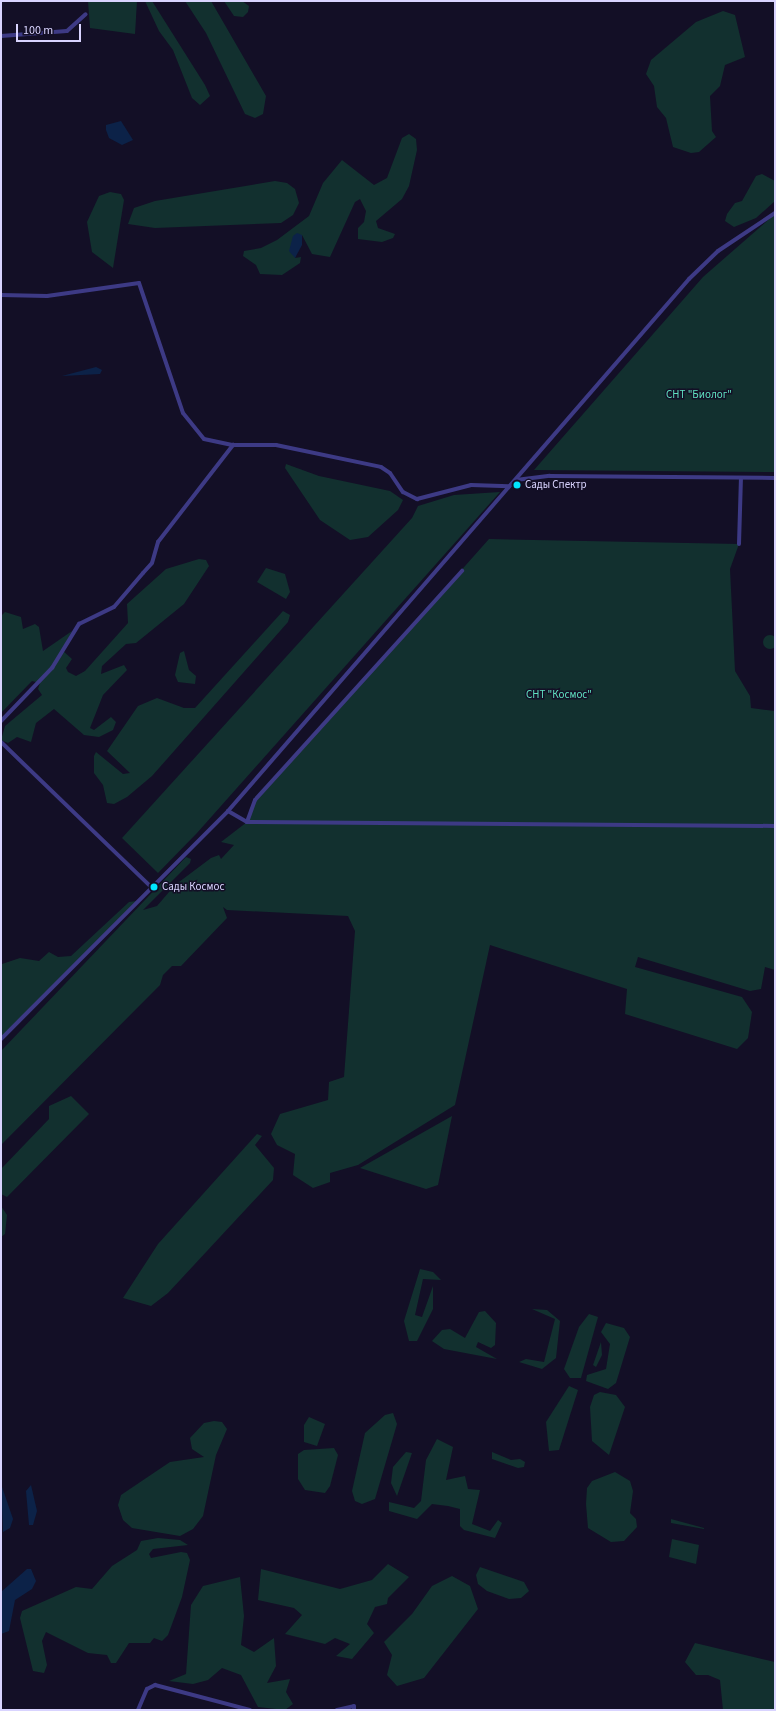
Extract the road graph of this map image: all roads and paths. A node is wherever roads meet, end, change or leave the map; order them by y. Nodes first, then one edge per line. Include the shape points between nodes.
1 (86, 14) dead end
2 (1, 36) edge
3 (775, 213) edge
4 (1, 295) edge
5 (233, 445) junction
6 (741, 478) junction
7 (775, 478) edge
8 (515, 480) junction
9 (509, 486) junction
10 (739, 544) dead end
11 (462, 570) dead end
12 (1, 721) edge
13 (1, 742) edge
14 (228, 811) junction
15 (247, 822) junction
16 (775, 826) edge
17 (152, 888) junction
18 (1, 1039) edge
19 (354, 1708) edge
20 (138, 1710) edge
21 (250, 1710) edge
22 (337, 1710) edge

1 - 2 street via 67,31
3 - 8 street via 718,251 689,279
4 - 5 street via 47,296 139,283 145,308 190,424 204,440
5 - 9 street via 276,445 381,467 390,473 403,492 417,499 471,485
5 - 12 street via 158,542 152,563 114,607 79,624 52,668
6 - 7 street
6 - 8 street via 550,476
6 - 10 street
8 - 9 street
9 - 14 street
11 - 15 street via 255,800
13 - 17 street
14 - 15 street
14 - 17 street
15 - 16 street
17 - 18 street
19 - 22 street
20 - 21 street via 148,1689 155,1685

